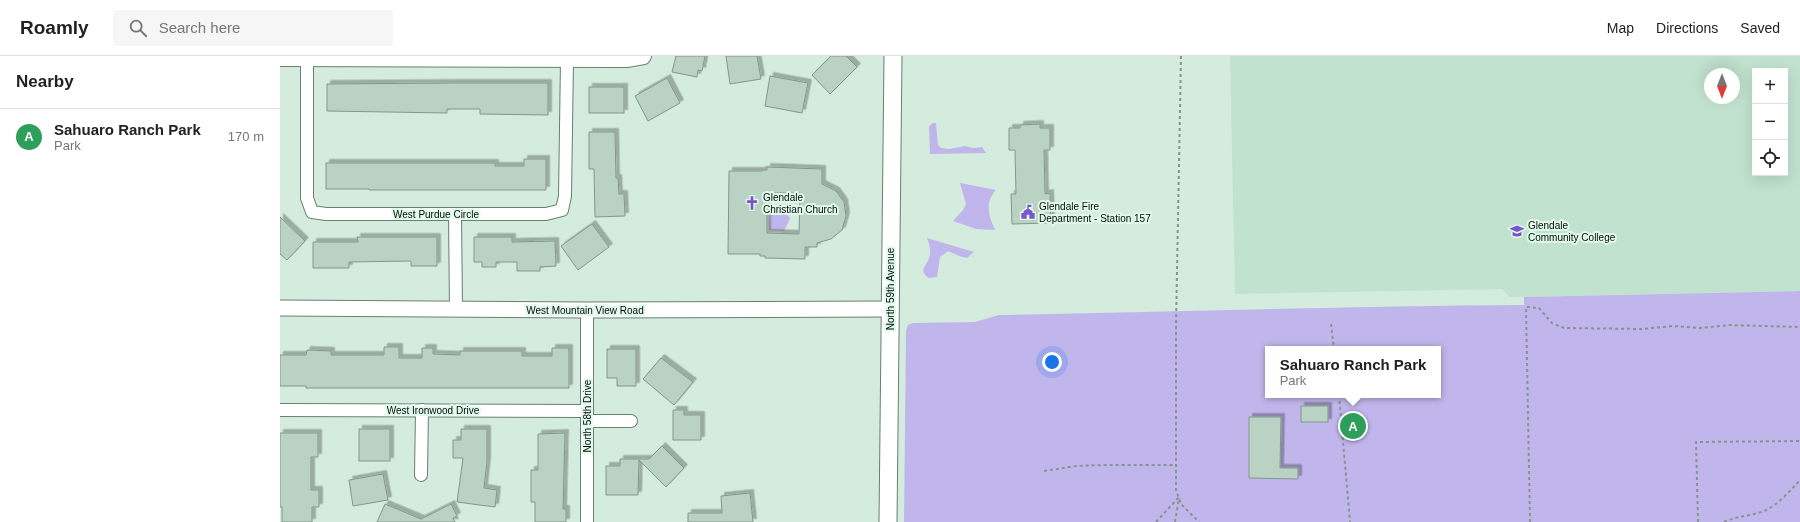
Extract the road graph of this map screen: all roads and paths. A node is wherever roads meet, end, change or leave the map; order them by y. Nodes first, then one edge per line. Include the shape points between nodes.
1 (893, 56) edge
2 (1181, 56) edge
3 (644, 57) edge
4 (280, 60) edge
5 (307, 60) junction
6 (567, 60) junction
7 (456, 214) junction
8 (280, 308) edge
9 (456, 309) junction
10 (890, 309) junction
11 (587, 310) junction
12 (1331, 324) dead end
13 (1800, 327) edge
14 (1334, 346) edge
15 (1339, 398) edge
16 (280, 410) edge
17 (422, 410) junction
18 (587, 416) junction
19 (631, 421) dead end
20 (1800, 440) edge
21 (1176, 465) junction
22 (1044, 471) dead end
23 (421, 476) dead end
24 (1800, 480) edge
25 (1179, 497) junction
26 (588, 522) edge
27 (888, 522) edge
28 (1156, 522) edge
29 (1175, 522) edge
30 (1199, 522) edge
31 (1350, 522) edge
32 (1530, 522) edge
33 (1698, 522) edge
34 (1724, 522) edge

1 - 10 main road, North 59th Avenue
2 - 21 path
3 - 6 street via 627,60
4 - 5 street
5 - 6 street
5 - 7 street, West Purdue Circle via 306,198 312,212
6 - 7 street, West Purdue Circle via 565,196 562,210 546,214
7 - 9 street
8 - 9 street, West Mountain View Road
9 - 11 street, West Mountain View Road
10 - 11 street, West Mountain View Road
10 - 27 main road, North 59th Avenue
11 - 18 street, North 58th Drive
12 - 14 path
13 - 32 path via 1564,328 1552,323 1539,308 1526,307
15 - 31 path
16 - 17 street, West Ironwood Drive
17 - 18 street, West Ironwood Drive
17 - 23 street
18 - 19 street, West Ironwood Drive
18 - 26 street, North 58th Drive
20 - 33 path via 1696,442
21 - 22 path via 1105,464
21 - 25 path via 1176,490
24 - 34 path via 1779,501 1764,511
25 - 28 path
25 - 29 path
25 - 30 path via 1181,504

